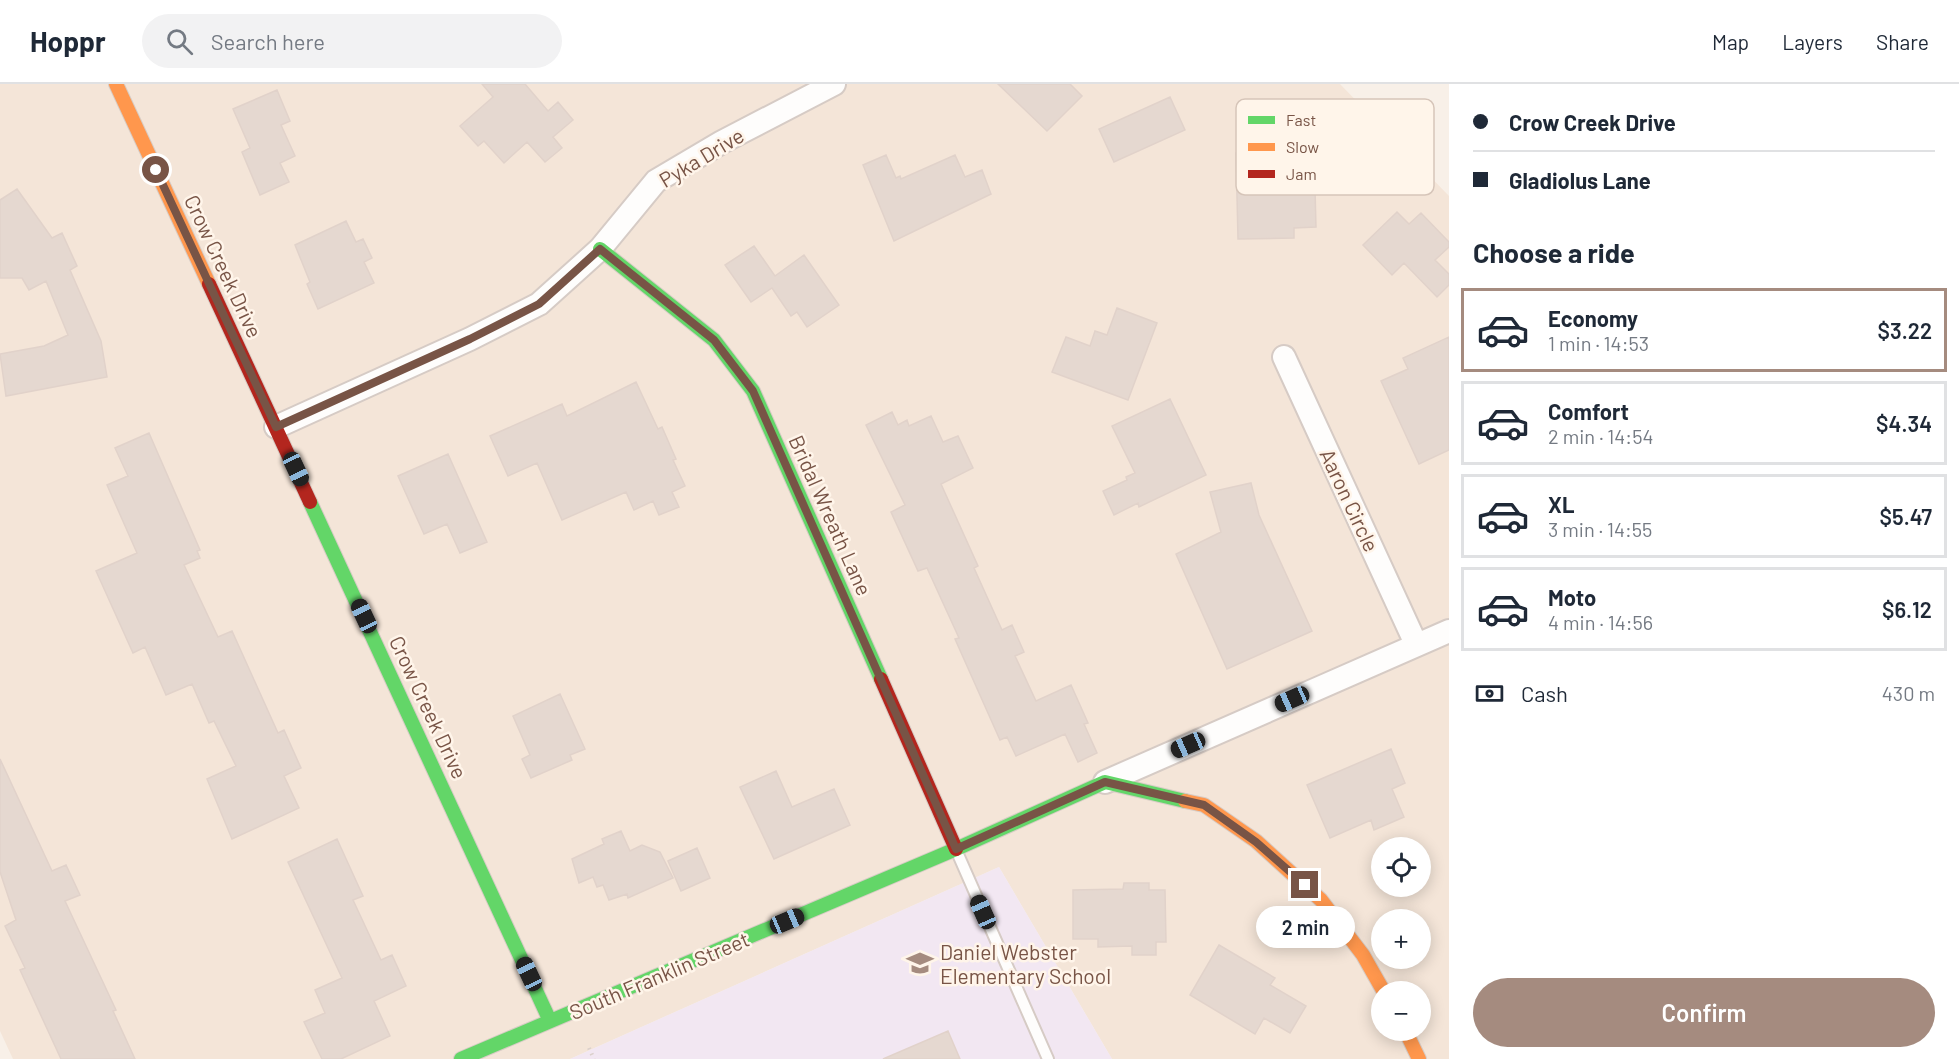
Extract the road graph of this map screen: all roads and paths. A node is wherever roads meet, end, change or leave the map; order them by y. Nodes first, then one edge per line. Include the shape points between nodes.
1 (116, 84) edge
2 (834, 84) edge
3 (600, 249) junction
4 (1284, 357) dead end
5 (276, 427) junction
6 (1449, 631) edge
7 (1416, 644) junction
8 (1105, 782) junction
9 (956, 849) junction
10 (1378, 981) edge
11 (550, 1021) junction
12 (1410, 1041) edge
13 (589, 1048) dead end
14 (461, 1059) edge
15 (594, 1059) edge
16 (1048, 1059) edge
17 (1419, 1059) edge

1 - 5 street, Crow Creek Drive
2 - 3 street, Pyka Drive via 656,181
3 - 5 street, Pyka Drive via 539,304
3 - 9 street, Bridal Wreath Lane via 714,340 753,391
4 - 7 street, Aaron Circle
5 - 11 street, Crow Creek Drive
6 - 7 street, South Franklin Street
7 - 8 street, South Franklin Street
8 - 9 street, South Franklin Street
8 - 10 street via 1204,805 1256,842 1321,900 1363,954
9 - 11 street, South Franklin Street
9 - 16 lane
11 - 14 street, South Franklin Street
12 - 17 street
13 - 15 path

